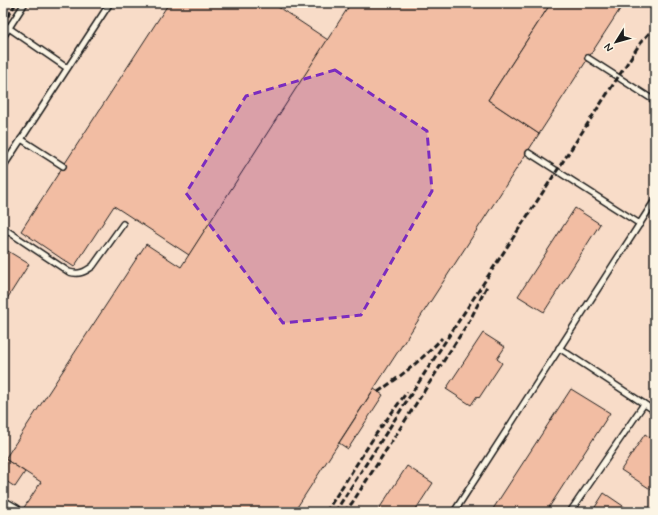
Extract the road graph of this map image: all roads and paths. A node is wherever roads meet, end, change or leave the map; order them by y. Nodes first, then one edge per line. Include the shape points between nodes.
1 (25, 3) edge
2 (110, 3) edge
3 (3, 24) edge
4 (9, 28) junction
5 (3, 37) edge
6 (588, 58) dead end
7 (67, 68) junction
8 (655, 101) edge
9 (21, 139) junction
10 (529, 153) dead end
11 (63, 166) dead end
12 (3, 167) edge
13 (655, 200) edge
14 (123, 224) dead end
15 (640, 224) junction
16 (3, 228) edge
17 (559, 348) junction
18 (644, 404) junction
19 (655, 411) edge
20 (3, 500) edge
21 (17, 508) dead end
22 (454, 512) edge
23 (570, 512) edge

1 - 4 lane
2 - 7 lane
3 - 4 lane
4 - 5 lane
4 - 7 lane
6 - 8 lane
7 - 9 lane
9 - 11 lane
9 - 12 lane
10 - 15 lane
13 - 15 lane
14 - 16 lane via 93,266 80,273 68,272
15 - 17 lane
17 - 18 lane
17 - 22 lane
18 - 19 lane
18 - 23 lane
20 - 21 lane

